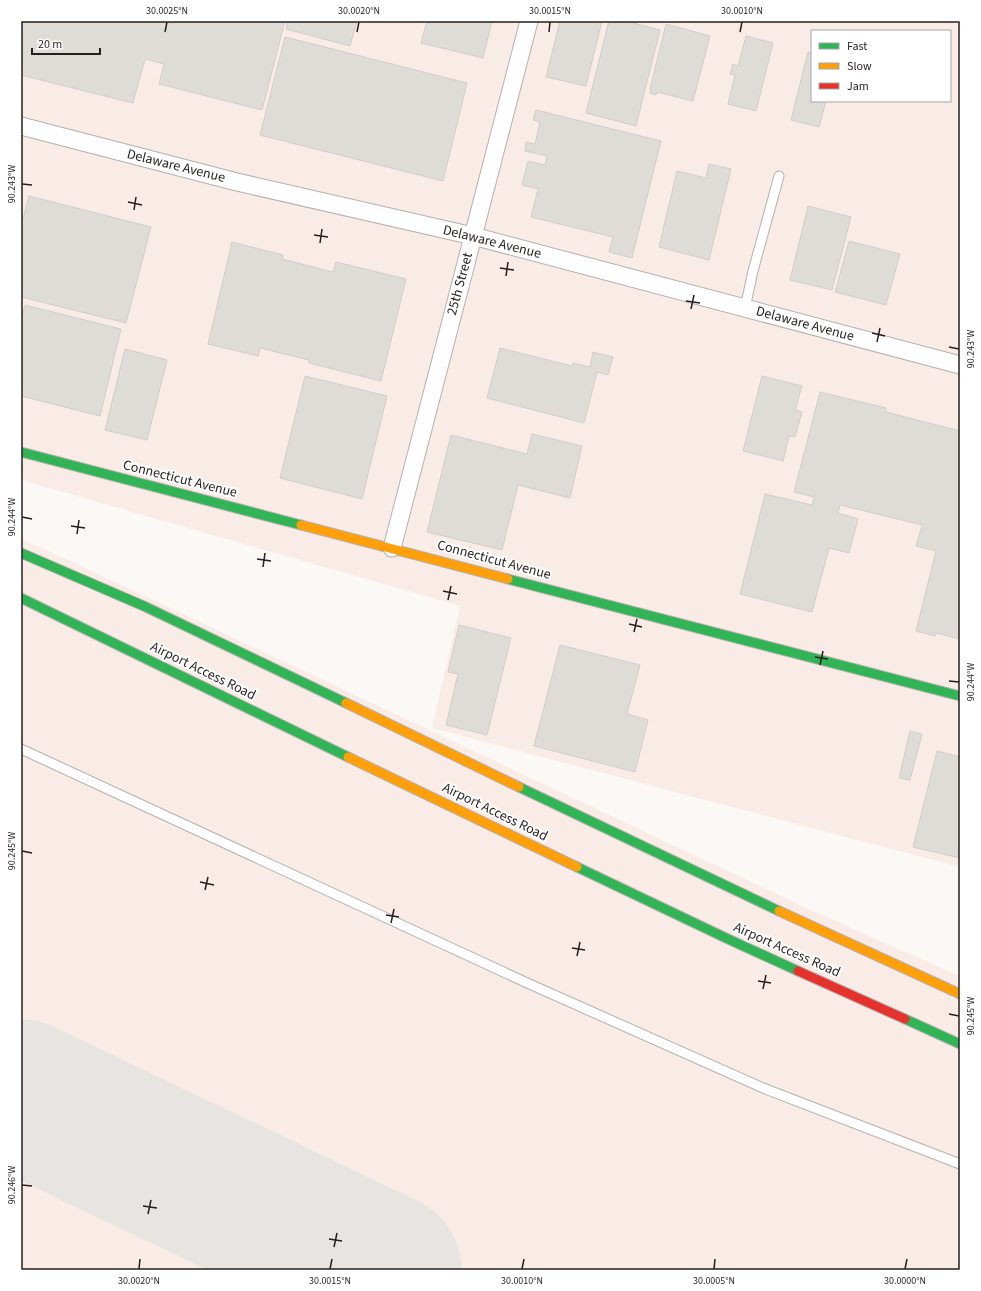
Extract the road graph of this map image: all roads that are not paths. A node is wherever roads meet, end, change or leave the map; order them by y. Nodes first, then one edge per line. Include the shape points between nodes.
1 (529, 21) edge
2 (21, 126) edge
3 (779, 176) dead end
4 (473, 236) junction
5 (746, 308) junction
6 (960, 366) edge
7 (21, 452) edge
8 (392, 548) junction
9 (21, 553) edge
10 (21, 598) edge
11 (960, 696) edge
12 (21, 749) edge
13 (960, 994) edge
14 (960, 1044) edge
15 (960, 1164) edge

1 - 4 street, 25th Street
2 - 4 street, Delaware Avenue via 237,182
3 - 5 lane via 753,271
4 - 5 street, Delaware Avenue
4 - 8 street, 25th Street
5 - 6 street, Delaware Avenue
7 - 8 main road, Connecticut Avenue
8 - 11 main road, Connecticut Avenue
9 - 13 main road via 146,607 736,891
10 - 14 main road, Airport Access Road via 728,939
12 - 15 lane via 525,982 763,1088

